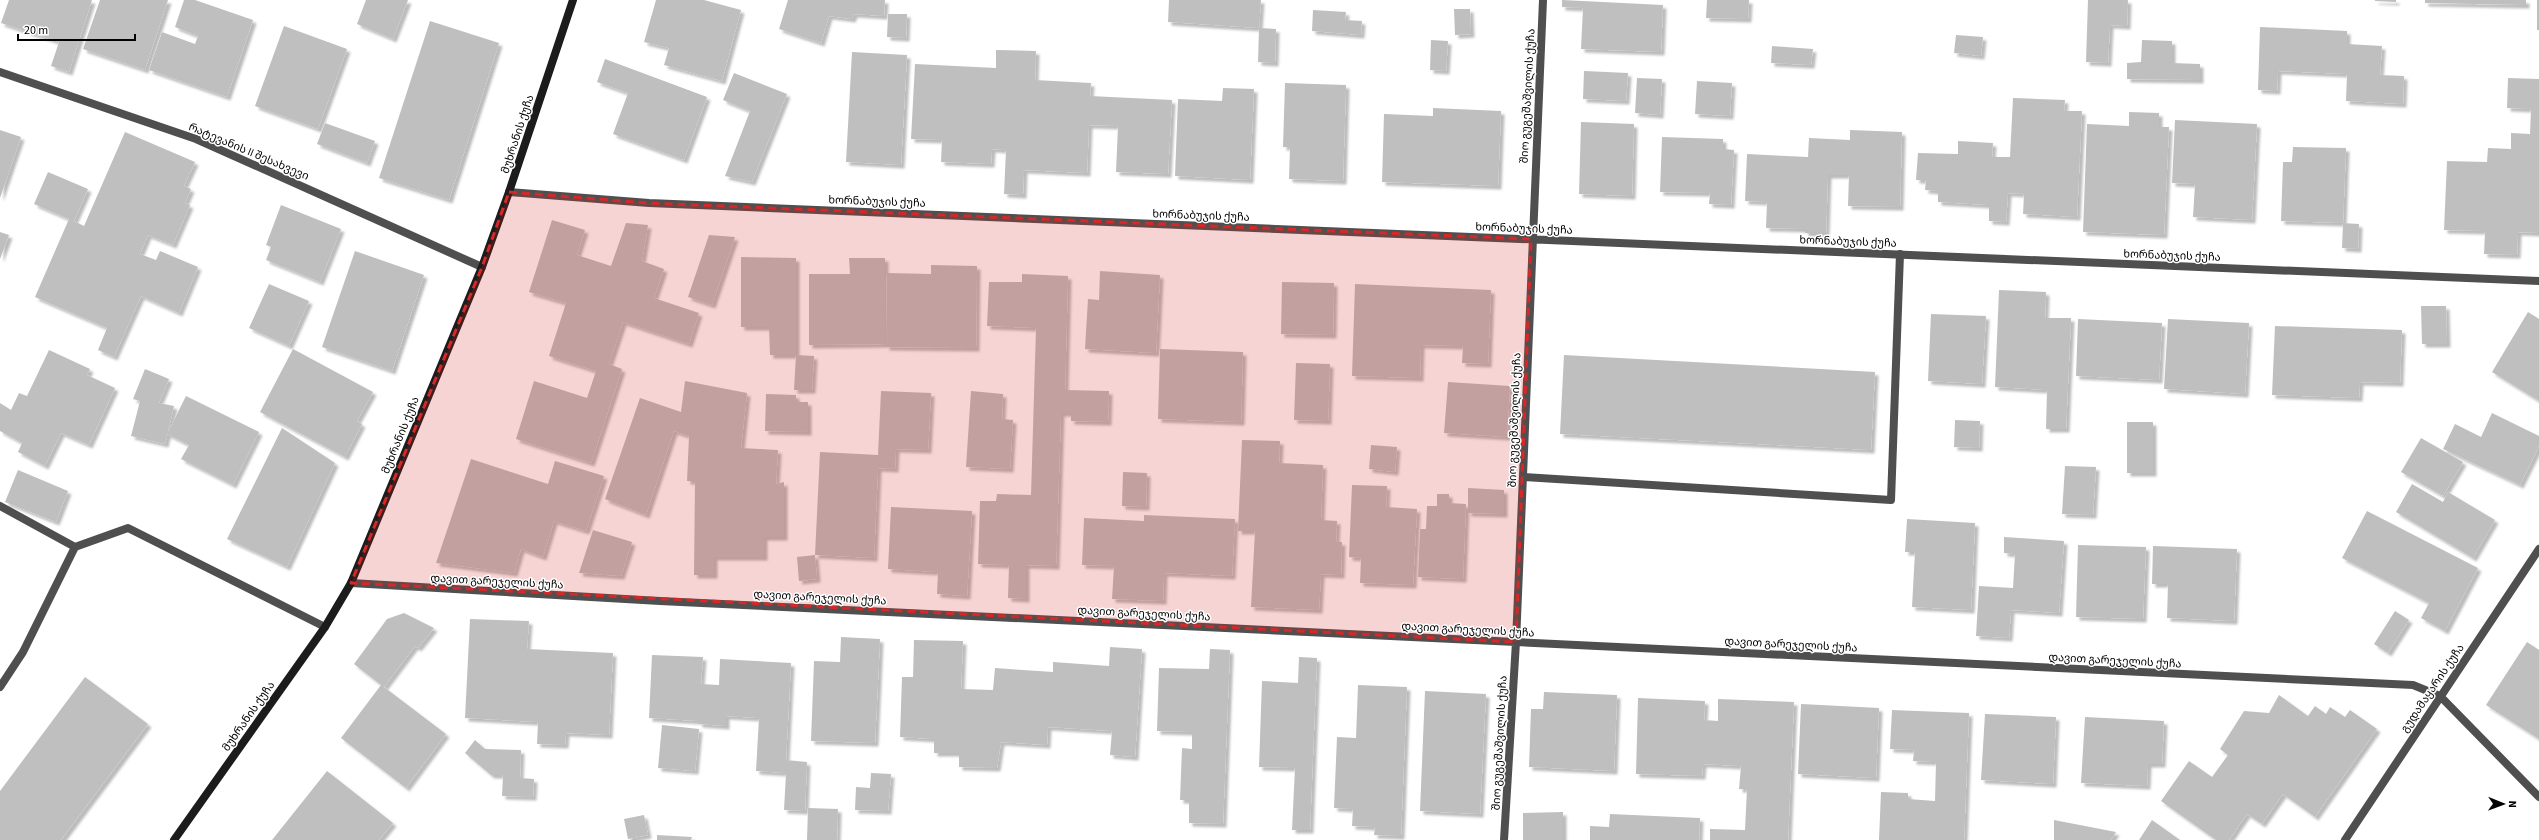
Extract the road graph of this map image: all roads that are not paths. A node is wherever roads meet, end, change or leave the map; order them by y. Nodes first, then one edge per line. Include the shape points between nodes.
1 (573, 0) edge
2 (1543, 0) edge
3 (0, 72) edge
4 (509, 192) junction
5 (1531, 239) junction
6 (1900, 254) junction
7 (482, 267) junction
8 (2539, 281) edge
9 (1523, 477) junction
10 (0, 506) edge
11 (75, 547) junction
12 (2539, 549) edge
13 (351, 583) junction
14 (325, 627) junction
15 (1516, 642) junction
16 (0, 687) edge
17 (2440, 696) junction
18 (2539, 797) edge
19 (174, 840) edge
20 (1504, 840) edge
21 (2345, 840) edge

1 - 4 street, მუხრანის ქუჩა
2 - 5 street, შიო გუგეშაშვილის ქუჩა
3 - 7 street, რატევანის II შესახვევი via 196,139
4 - 5 street, ხორნაბუჯის ქუჩა via 649,203
4 - 7 street, მუხრანის ქუჩა
5 - 6 street, ხორნაბუჯის ქუჩა
5 - 9 street, შიო გუგეშაშვილის ქუჩა
6 - 8 street, ხორნაბუჯის ქუჩა
6 - 9 street via 1891,500
7 - 13 street, მუხრანის ქუჩა
9 - 15 street, შიო გუგეშაშვილის ქუჩა
10 - 11 street
11 - 14 street via 128,528
11 - 16 street via 23,652
12 - 17 street, გუდამაყარის ქუჩა
13 - 14 street, მუხრანის ქუჩა
13 - 15 street, დავით გარეჯელის ქუჩა
14 - 19 street, მუხრანის ქუჩა
15 - 17 street, დავით გარეჯელის ქუჩა via 2413,685
15 - 20 street, შიო გუგეშაშვილის ქუჩა
17 - 18 street, დავით გარეჯელის ქუჩა
17 - 21 street, გუდამაყარის ქუჩა

